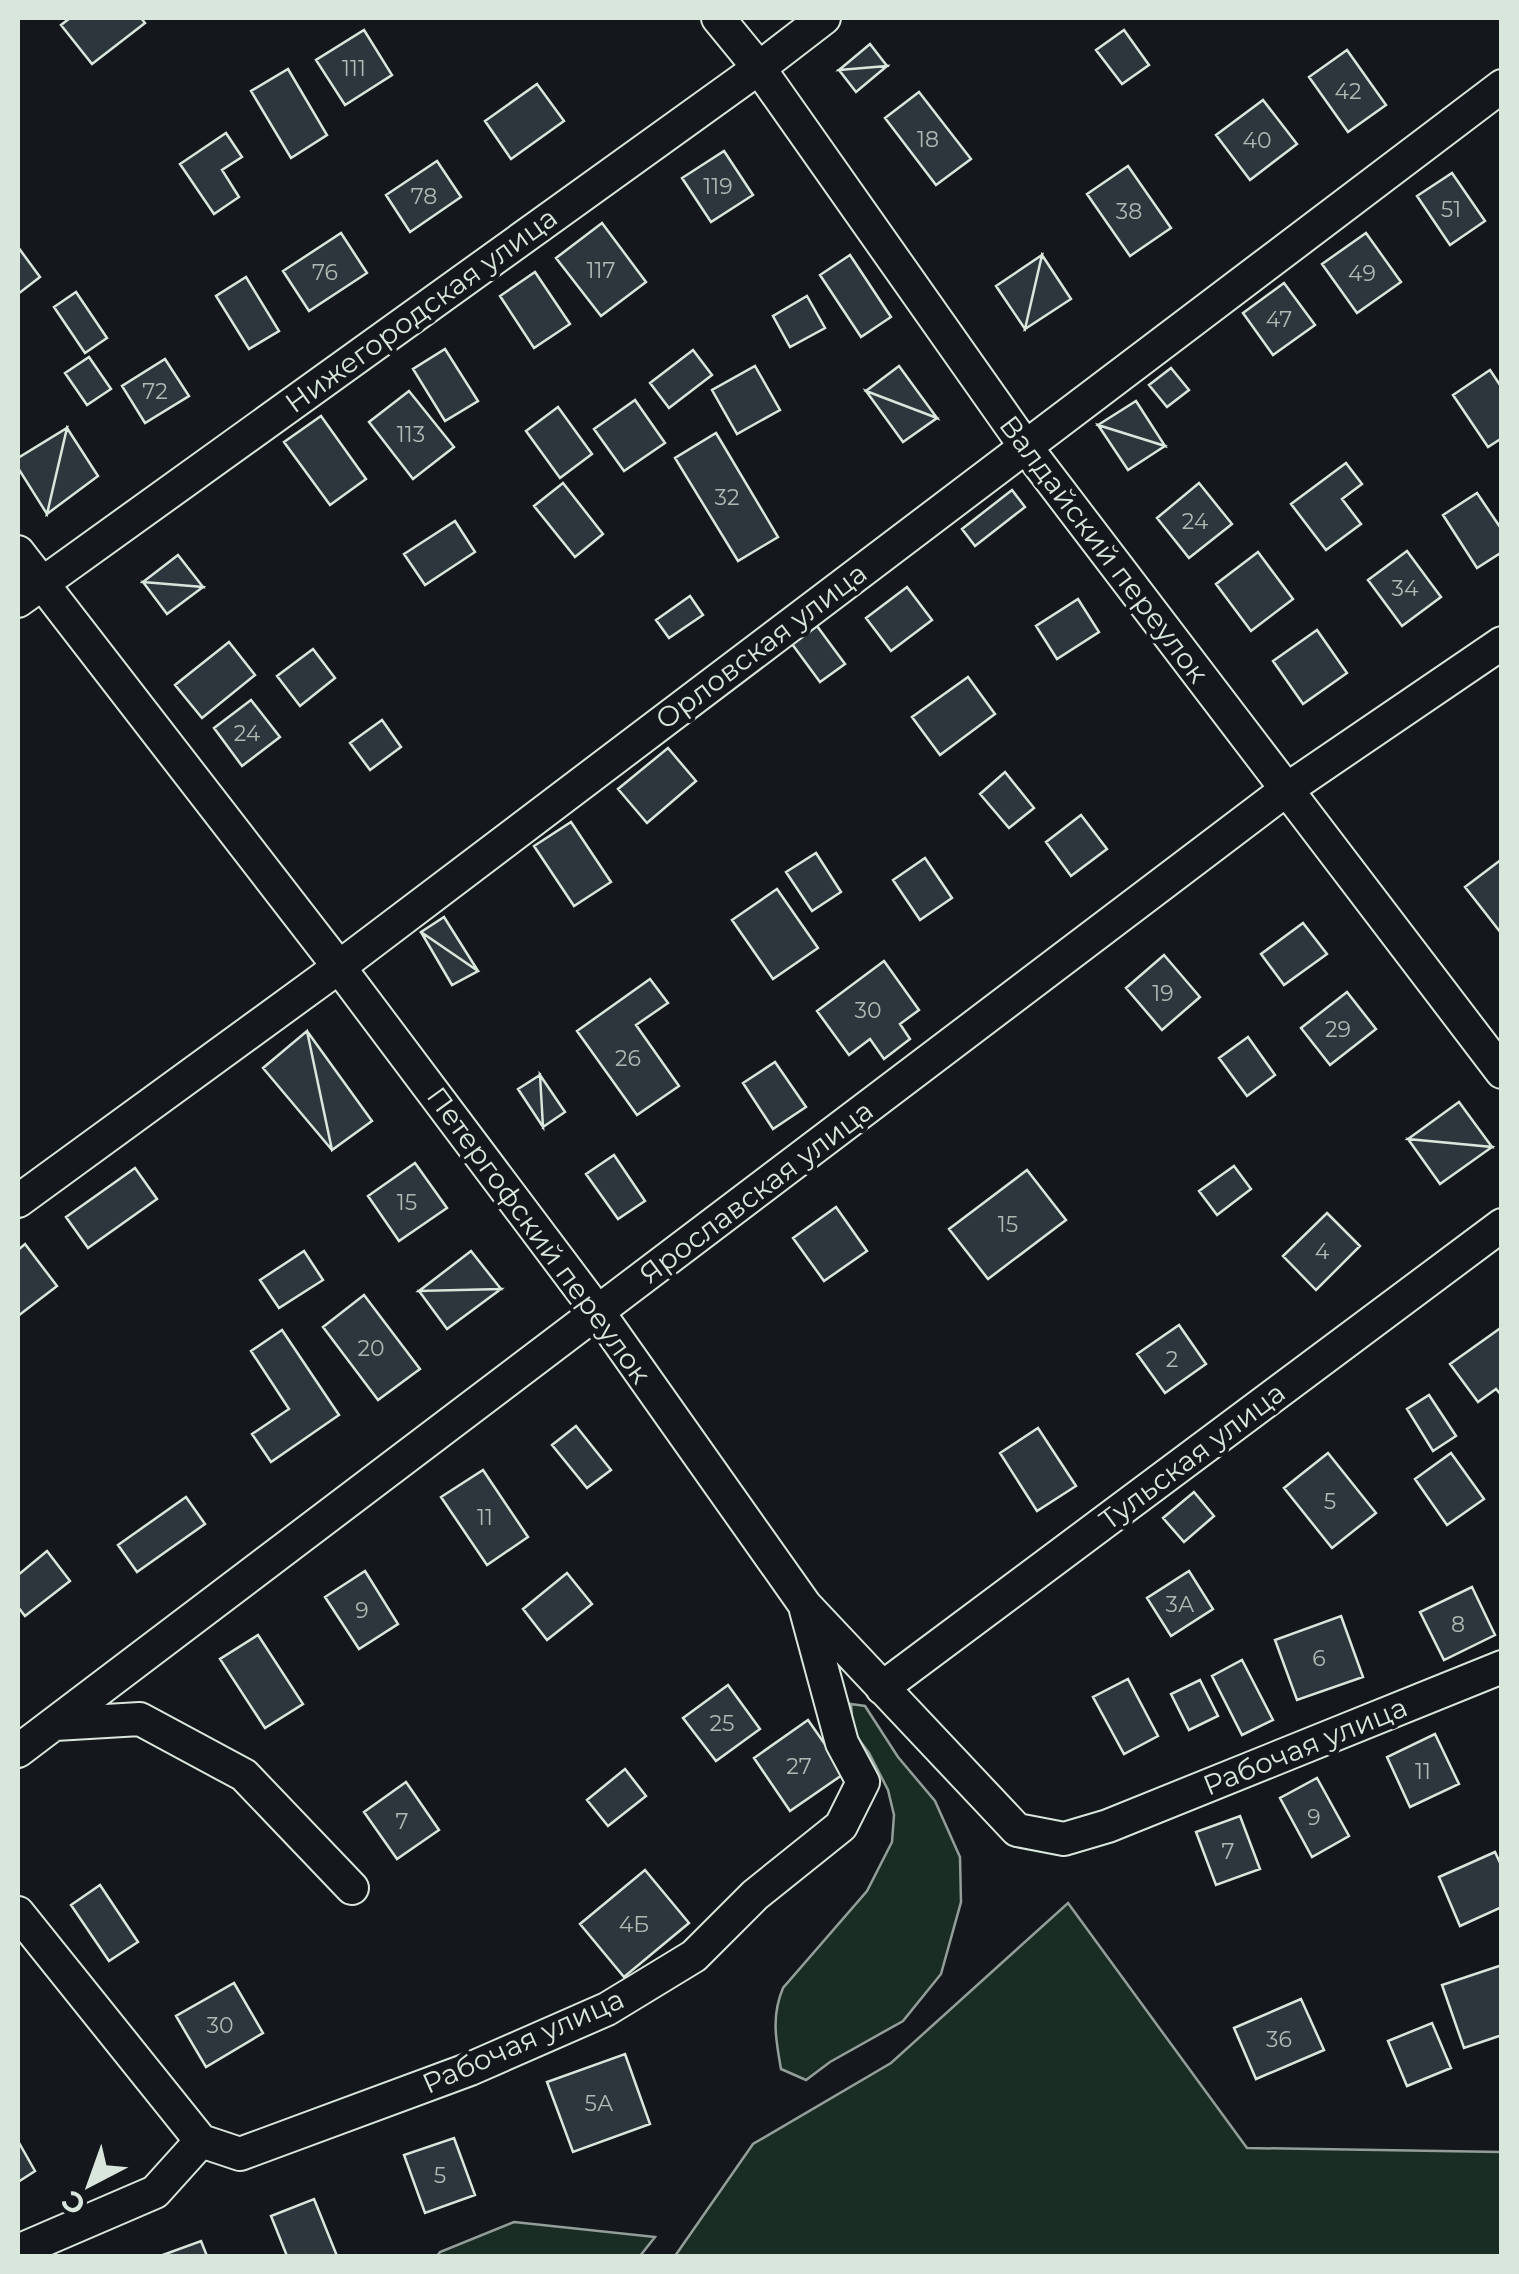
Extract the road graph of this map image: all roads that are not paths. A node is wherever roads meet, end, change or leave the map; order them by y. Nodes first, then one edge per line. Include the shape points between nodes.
1 (718, 18) edge
2 (824, 18) edge
3 (759, 68) junction
4 (1502, 86) edge
5 (1025, 446) junction
6 (18, 552) edge
7 (29, 593) edge
8 (1502, 642) edge
9 (1286, 790) junction
10 (339, 967) junction
11 (1502, 1072) edge
12 (18, 1201) edge
13 (1502, 1225) edge
14 (598, 1312) junction
15 (805, 1605) junction
16 (1502, 1666) edge
17 (882, 1688) junction
18 (55, 1724) junction
19 (18, 1751) edge
20 (1108, 1826) joint
21 (352, 1888) dead end
22 (18, 1914) edge
23 (201, 2141) junction
24 (18, 2251) edge

1 - 3 street, Валдайский переулок
2 - 3 street, Нижегородская улица
3 - 5 street, Валдайский переулок
3 - 7 street, Нижегородская улица
4 - 5 street, Орловская улица
5 - 9 street, Валдайский переулок
5 - 10 street, Орловская улица
6 - 7 street, Петергофский переулок
7 - 10 street, Петергофский переулок
8 - 9 street, Ярославская улица
9 - 11 street, Валдайский переулок
9 - 14 street, Ярославская улица
10 - 12 street, Орловская улица
10 - 14 street, Петергофский переулок
13 - 17 street, Тульская улица
14 - 15 street, Петергофский переулок
14 - 18 street, Ярославская улица
15 - 17 street, Петергофский переулок
15 - 23 street, Рабочая улица via 842,1743 863,1782 841,1826 755,1895 694,1956 607,2009 470,2069 240,2154
16 - 20 street, Рабочая улица
17 - 20 street, Петергофский переулок via 1017,1830 1064,1839
18 - 19 street, Ярославская улица
18 - 21 street via 140,1718 244,1776
22 - 23 street
23 - 24 street via 155,2192

